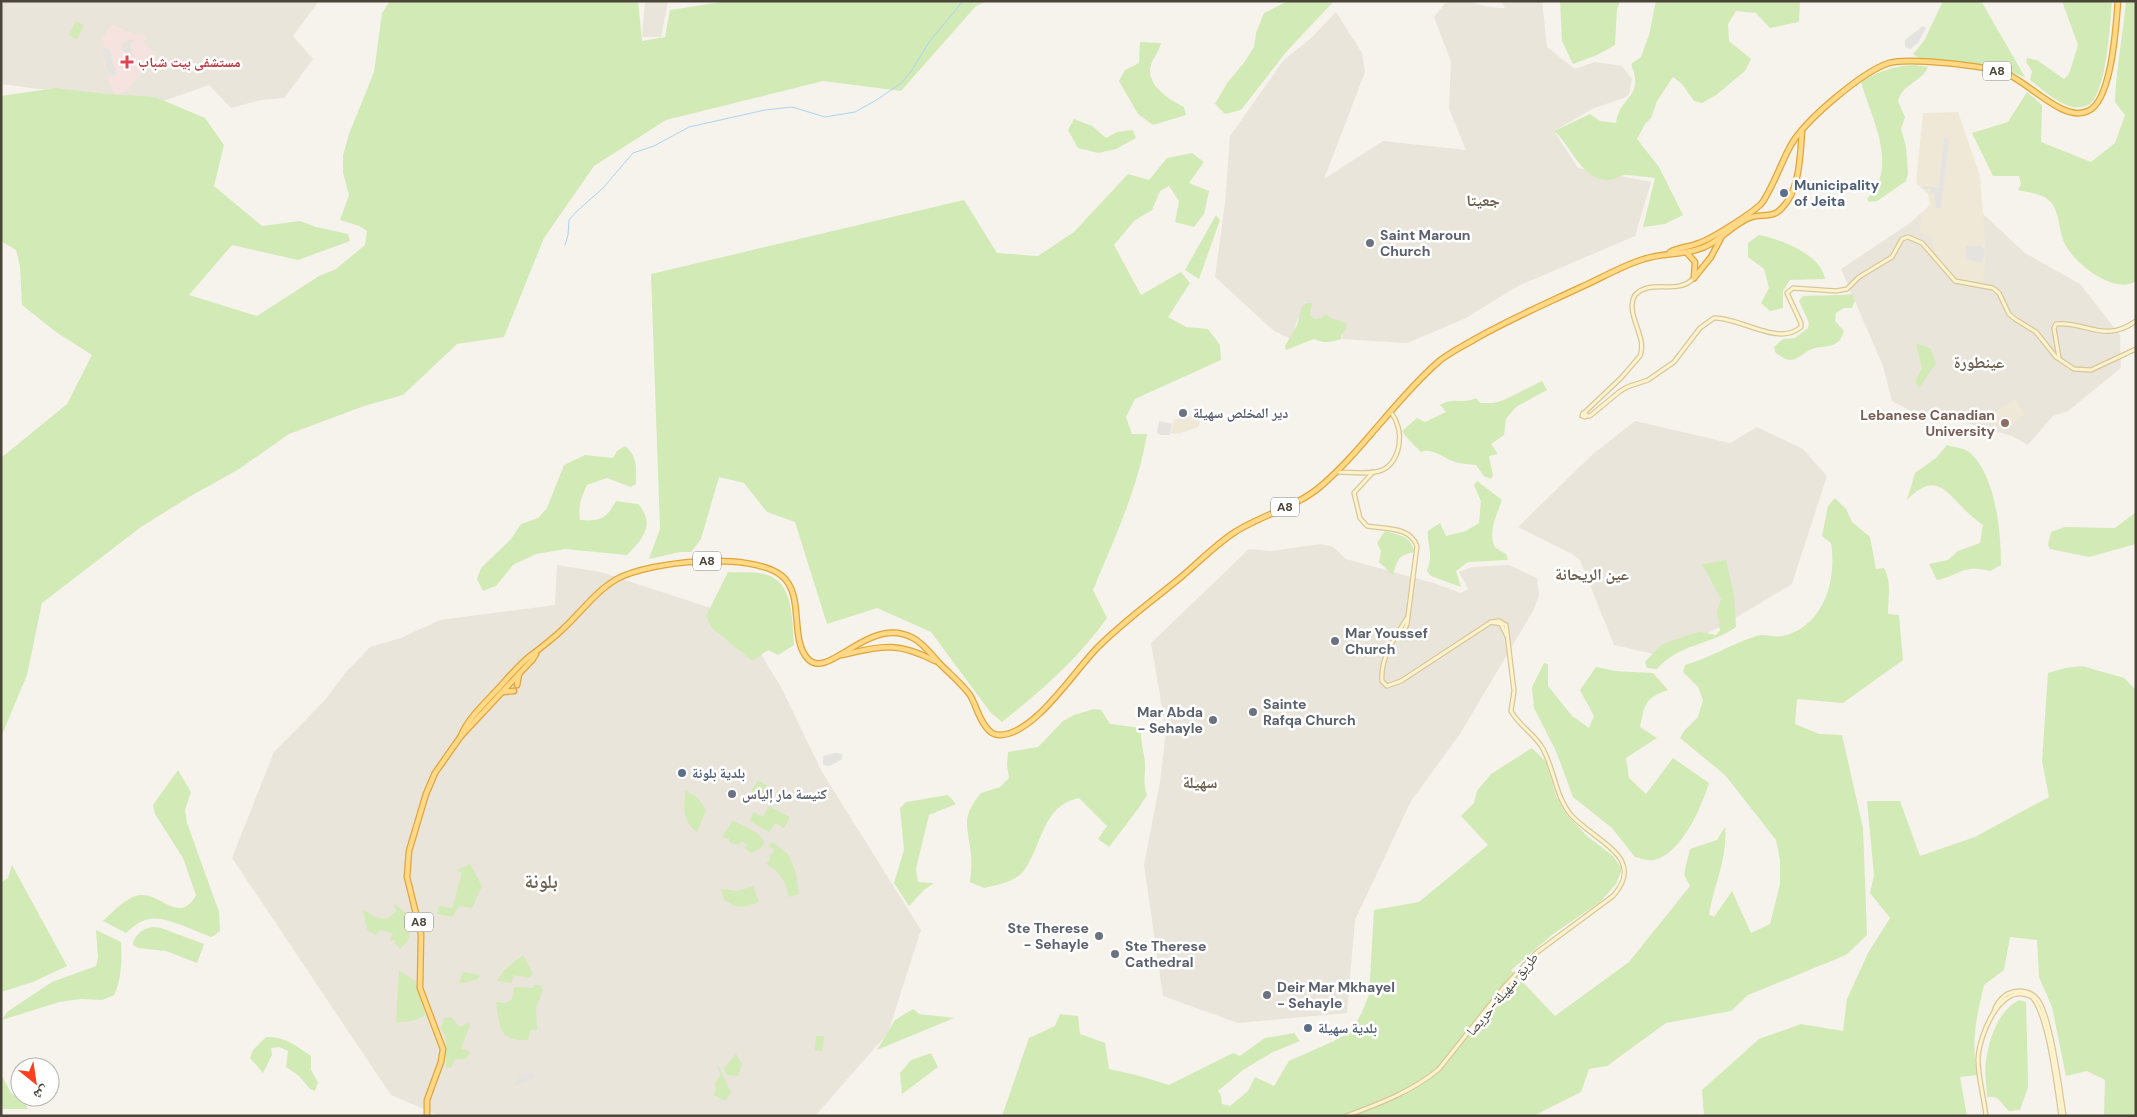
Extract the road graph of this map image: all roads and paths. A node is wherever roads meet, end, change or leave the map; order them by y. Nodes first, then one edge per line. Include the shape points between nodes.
1 (2118, 1) edge
2 (1802, 132) junction
3 (1795, 139) junction
4 (1801, 143) junction
5 (1722, 237) junction
6 (1699, 243) junction
7 (1694, 251) junction
8 (1686, 252) junction
9 (1667, 253) junction
10 (1693, 257) junction
11 (1694, 278) junction
12 (2136, 321) edge
13 (2136, 350) edge
14 (2061, 361) junction
15 (1390, 412) junction
16 (1336, 472) junction
17 (1373, 472) junction
18 (857, 642) junction
19 (924, 647) junction
20 (865, 650) junction
21 (918, 652) junction
22 (536, 653) junction
23 (838, 656) junction
24 (939, 662) junction
25 (520, 672) junction
26 (517, 685) dead end
27 (514, 691) dead end
28 (500, 694) junction
29 (461, 736) junction
30 (427, 1116) edge
31 (1346, 1116) edge
32 (1986, 1116) edge
33 (2063, 1116) edge

1 - 2 highway, A8 via 2107,78 2098,103 2088,111 2065,111 2019,80 1993,70 1902,61 1883,66 1857,80
2 - 3 highway, A8
2 - 4 highway, A8
3 - 4 highway
3 - 6 highway, A8 via 1762,204
4 - 5 highway, A8 via 1792,194 1780,212 1751,217
5 - 7 highway, A8
5 - 11 highway
6 - 7 highway
6 - 9 highway, A8
7 - 8 highway, A8
7 - 10 highway
8 - 9 highway, A8
8 - 10 highway
9 - 15 highway, A8 via 1626,266 1542,303 1489,331 1441,360
10 - 11 highway
11 - 14 main road via 1673,287 1647,287 1635,295 1632,305 1641,339 1640,356 1585,414 1593,413 1619,392 1648,380 1674,362 1700,328 1714,318 1729,319 1767,332 1792,333 1801,327 1801,322 1788,296 1790,289 1847,289 1859,277 1892,257 1902,240 1908,237 1922,243 1955,281 1993,288 2009,314 2036,332
12 - 14 main road via 2124,328 2105,332 2056,324 2055,341
13 - 14 main road via 2091,370 2074,369
15 - 16 highway, A8
15 - 17 main road via 1400,435 1396,457 1388,468
16 - 17 main road
16 - 24 highway, A8 via 1313,492 1229,536 1100,645 1025,726 1001,735 990,732 967,691
17 - 31 main road, طريق سهيلة-حريصا via 1354,493 1360,518 1367,526 1406,533 1417,546 1405,629 1397,635 1383,664 1382,681 1387,686 1401,681 1491,622 1499,621 1506,625 1514,691 1510,708 1513,715 1543,749 1560,798 1571,815 1620,858 1624,880 1604,904 1536,953 1505,986 1439,1069 1398,1095
18 - 19 highway, A8 via 895,633 909,636
18 - 20 highway via 859,648
18 - 23 highway, A8
19 - 21 highway
19 - 24 highway, A8
20 - 21 highway via 895,646
20 - 23 highway
21 - 24 highway
22 - 23 highway, A8 via 616,580 654,568 713,561 762,566 783,577 792,592 801,642 809,660 820,665
22 - 25 highway, A8
22 - 29 highway, A8 via 486,701
25 - 26 highway
25 - 28 highway, A8
27 - 28 highway
28 - 29 highway, A8
29 - 30 highway, A8 via 432,779 407,862 408,883 421,934 420,988 443,1049 442,1062 427,1100
32 - 33 main road via 1978,1057 1995,1008 2003,997 2016,991 2031,993 2043,1010

